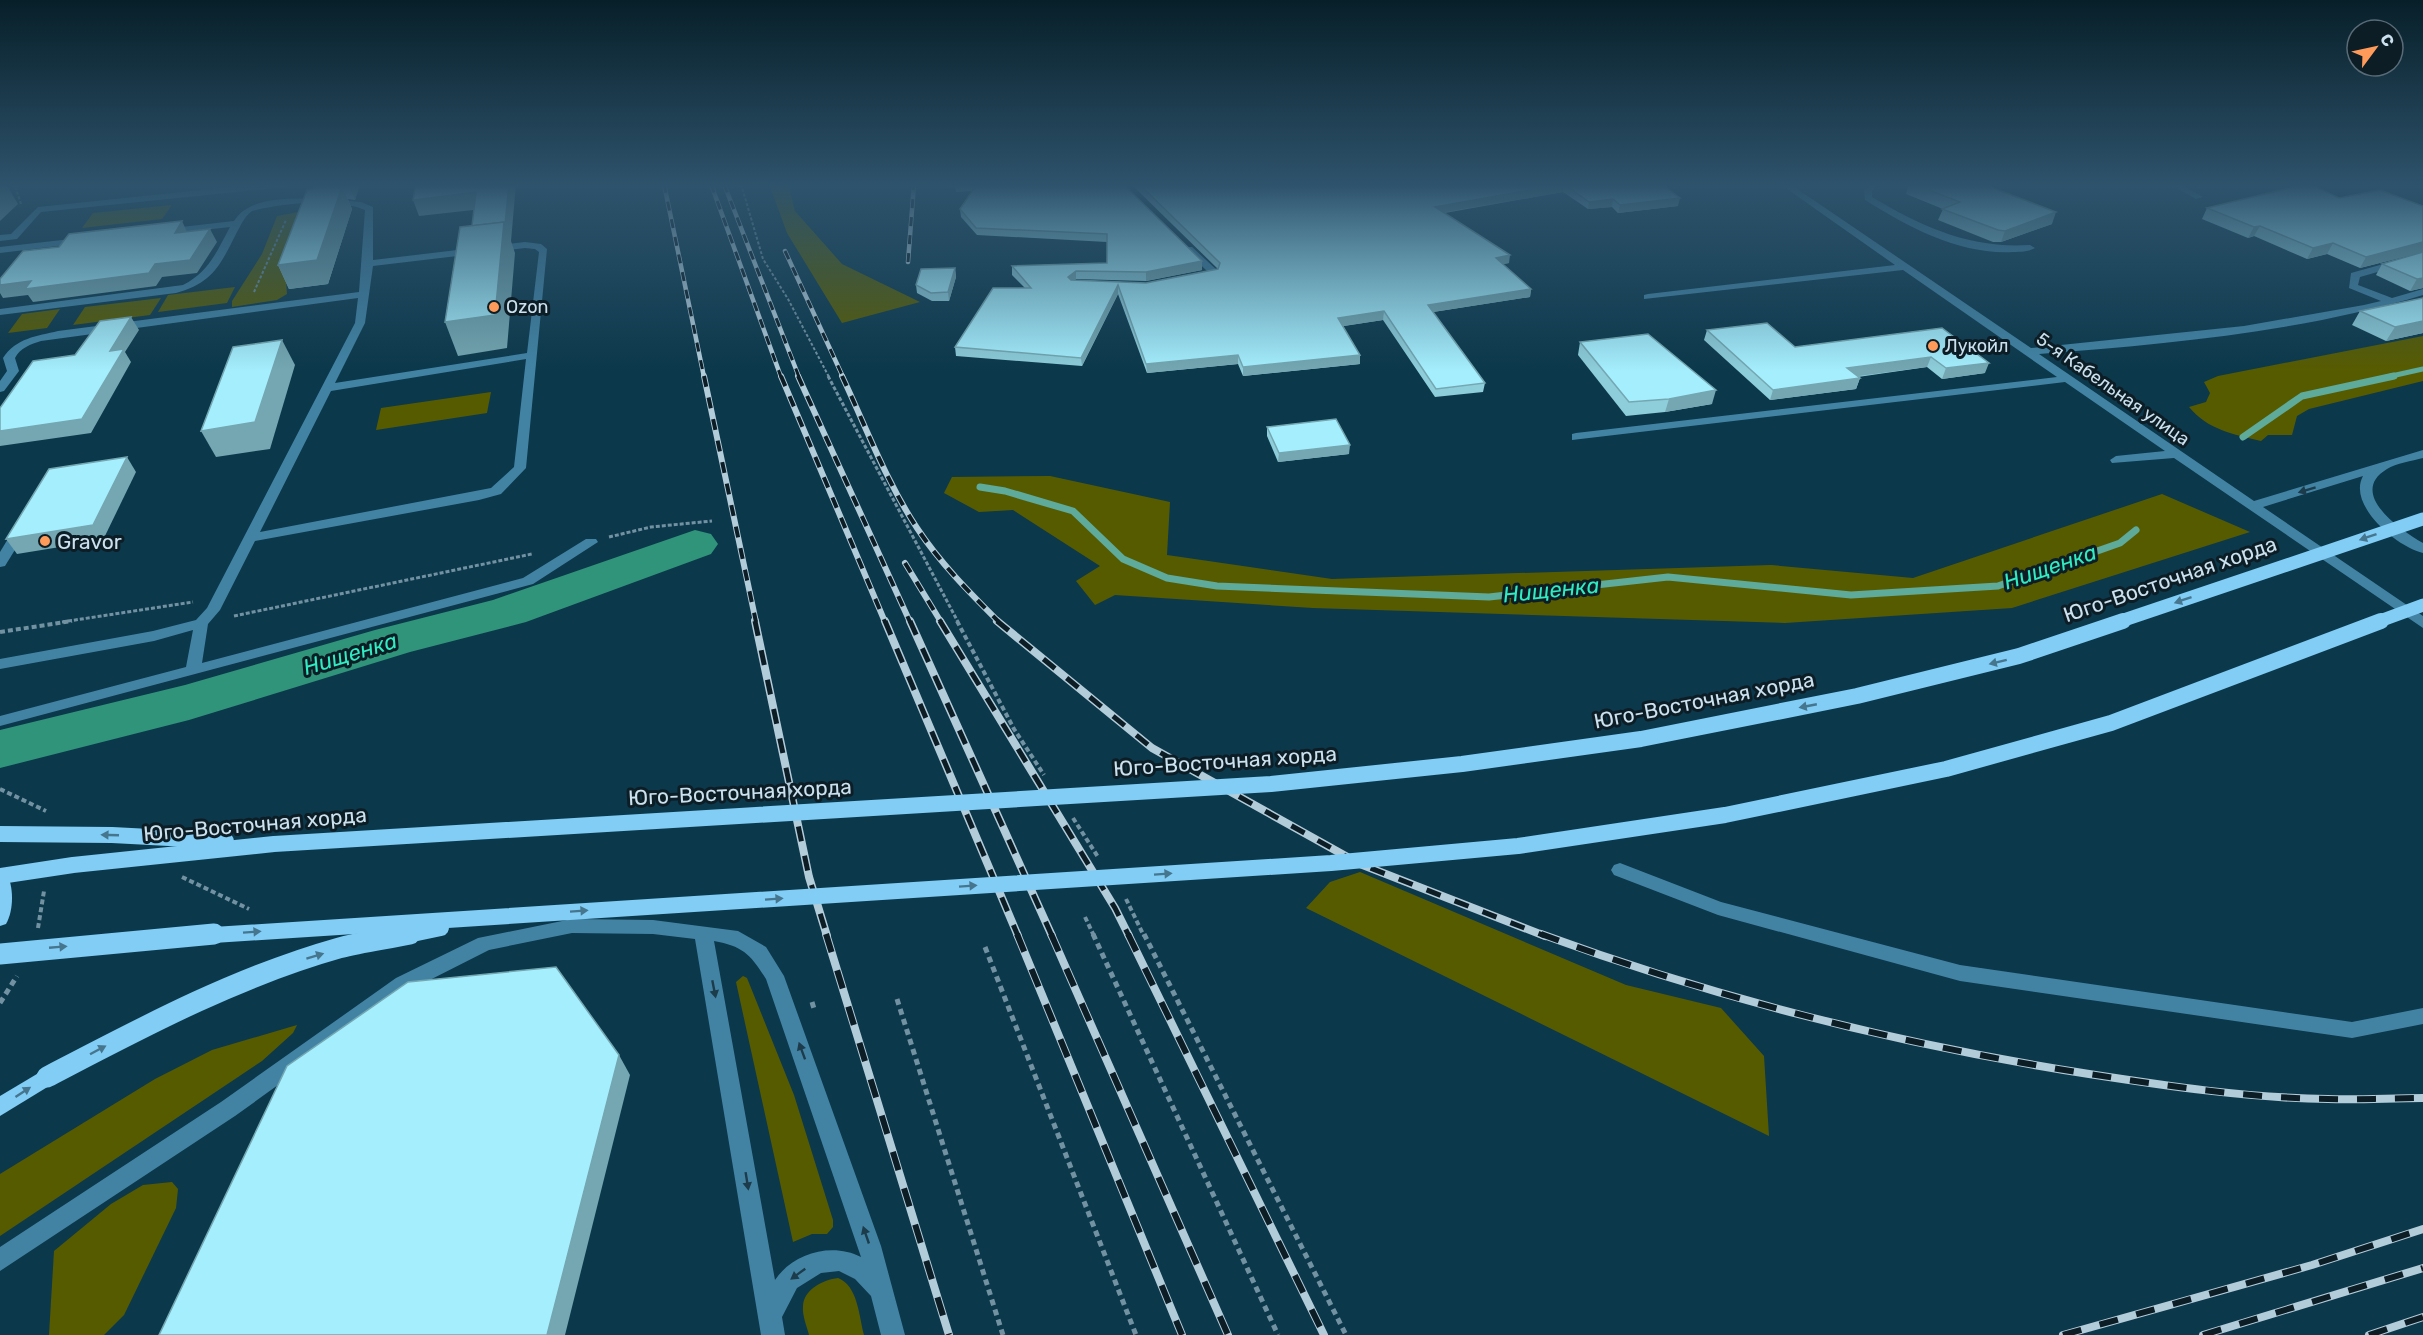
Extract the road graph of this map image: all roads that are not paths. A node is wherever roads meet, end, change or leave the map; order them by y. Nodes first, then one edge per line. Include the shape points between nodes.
1 (28, 246) edge
2 (30, 246) edge
3 (224, 246) edge
4 (369, 246) edge
5 (514, 246) edge
6 (538, 246) edge
7 (1186, 246) edge
8 (1874, 246) edge
9 (1990, 246) edge
10 (2030, 248) dead end
11 (0, 250) edge
12 (23, 256) edge
13 (2423, 256) edge
14 (368, 264) junction
15 (1904, 267) junction
16 (1191, 278) edge
17 (2423, 292) edge
18 (364, 294) junction
19 (1648, 297) dead end
20 (2393, 302) junction
21 (0, 312) edge
22 (2028, 352) junction
23 (533, 355) junction
24 (13, 371) junction
25 (0, 373) edge
26 (2066, 379) junction
27 (326, 388) junction
28 (0, 389) edge
29 (1576, 437) dead end
30 (2176, 454) junction
31 (2423, 454) edge
32 (2116, 460) dead end
33 (2388, 465) junction
34 (2252, 506) junction
35 (32, 511) edge
36 (2423, 519) edge
37 (248, 538) junction
38 (7, 541) edge
39 (591, 542) road end
40 (2423, 549) edge
41 (0, 563) edge
42 (2423, 605) edge
43 (201, 623) junction
44 (2423, 623) edge
45 (0, 664) edge
46 (193, 671) junction
47 (3, 721) dead end
48 (0, 834) edge
49 (274, 844) junction
50 (1620, 870) dead end
51 (0, 877) edge
52 (521, 915) junction
53 (0, 919) edge
54 (703, 932) junction
55 (0, 954) edge
56 (2423, 1016) edge
57 (0, 1107) edge
58 (0, 1260) edge
59 (882, 1291) junction
60 (771, 1326) edge
61 (893, 1335) edge

1 - 11 street
2 - 12 street
3 - 21 street via 206,278 193,285 172,291
4 - 14 street
5 - 14 street
6 - 23 street via 544,251 544,260
7 - 16 street via 1214,273
8 - 15 street, 5-я Кабельная улица
9 - 10 street via 2008,251
13 - 20 street via 2355,275 2353,286
14 - 18 street
15 - 19 street
15 - 22 street, 5-я Кабельная улица
17 - 20 street
18 - 24 street via 58,334 34,340 11,353
18 - 27 street via 360,323
20 - 22 street via 2230,331
22 - 26 street, 5-я Кабельная улица
23 - 27 street
23 - 37 street via 520,468 496,491
24 - 25 street
24 - 28 street
26 - 29 street
26 - 30 street, 5-я Кабельная улица
27 - 37 street
30 - 32 street
30 - 34 street, 5-я Кабельная улица
31 - 33 street
33 -> 34 street
33 - 40 street via 2369,477 2365,494 2379,516
34 - 44 street, 5-я Кабельная улица
35 - 38 street
36 -> 49 main road, Юго-Восточная хорда, bridge via 2019,656 1857,696 1641,739 1462,764 1271,784
37 - 43 street via 233,554 213,610
38 - 41 street
39 - 46 street via 528,581
52 -> 42 main road, bridge via 1331,863 1518,846 1725,814 1946,769 2111,723
43 - 45 street via 154,636
43 - 46 street
46 - 47 street
49 -> 48 main road, bridge via 112,835
49 - 51 main road, Юго-Восточная хорда, bridge via 73,865
50 - 56 street via 1718,908 1960,972 2352,1030
51 - 53 main road
55 -> 52 main road, bridge via 215,934
57 -> 52 main road, bridge via 47,1077 159,1019 283,966 390,937
54 - 58 street via 572,926 486,943 403,984 228,1110
59 -> 54 street via 863,1224 775,976 759,952 738,938
54 -> 60 street
59 -> 60 street via 863,1269 844,1259 822,1260 797,1273 784,1286
59 - 61 street

